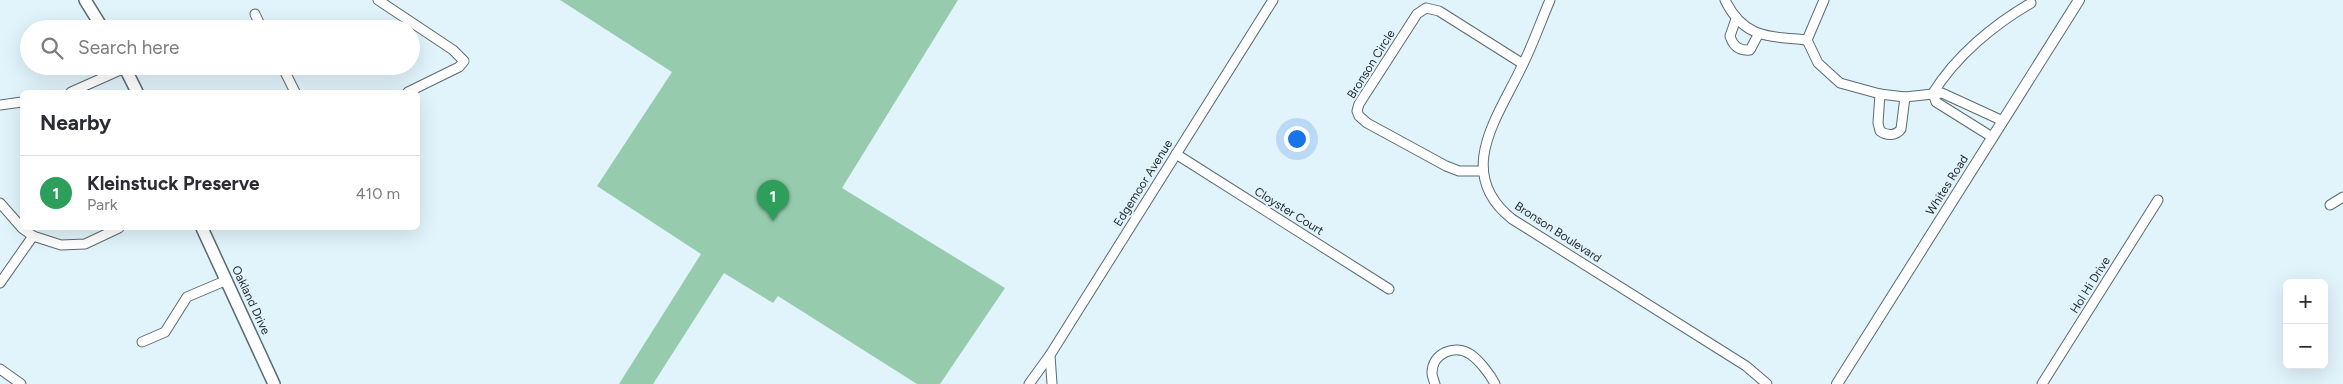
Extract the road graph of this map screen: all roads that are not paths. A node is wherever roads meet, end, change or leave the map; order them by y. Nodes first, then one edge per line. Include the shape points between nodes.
1 (85, 0) edge
2 (378, 0) edge
3 (1273, 0) edge
4 (1550, 0) edge
5 (1725, 0) edge
6 (1824, 0) edge
7 (2079, 0) edge
8 (2031, 3) dead end
9 (255, 14) dead end
10 (1736, 18) junction
11 (97, 20) edge
12 (258, 20) edge
13 (408, 20) edge
14 (420, 28) edge
15 (1758, 35) junction
16 (1807, 40) junction
17 (1523, 64) junction
18 (108, 75) edge
19 (129, 75) edge
20 (286, 75) edge
21 (76, 90) edge
22 (136, 90) edge
23 (294, 90) edge
24 (412, 90) edge
25 (1933, 93) junction
26 (1880, 94) junction
27 (1905, 97) junction
28 (20, 102) edge
29 (0, 105) edge
30 (2002, 120) junction
31 (1992, 137) junction
32 (1176, 154) junction
33 (1483, 171) junction
34 (2343, 197) edge
35 (2158, 200) dead end
36 (0, 203) edge
37 (2330, 205) dead end
38 (20, 226) edge
39 (25, 230) edge
40 (115, 230) edge
41 (203, 230) edge
42 (33, 236) junction
43 (227, 280) junction
44 (0, 283) edge
45 (1389, 289) dead end
46 (142, 342) dead end
47 (1050, 355) junction
48 (0, 370) edge
49 (22, 384) edge
50 (274, 384) edge
51 (1029, 384) edge
52 (1052, 384) edge
53 (1435, 384) edge
54 (1495, 384) edge
55 (1767, 384) edge
56 (1837, 384) edge
57 (2042, 384) edge

1 - 11 main road
2 - 13 street
3 - 32 street, Edgemoor Avenue
4 - 17 street, Bronson Boulevard
5 - 10 street
6 - 16 street
7 - 30 street, Whites Road
8 - 25 street via 1999,24 1962,56
9 - 12 street
10 - 15 street
10 - 15 street via 1730,36 1734,45 1750,50
14 - 24 street via 464,61 459,68
15 - 16 street
16 - 26 street via 1818,63 1840,83
17 - 33 street, Bronson Boulevard via 1488,134
17 - 33 street, Bronson Circle via 1439,11 1426,8 1417,14 1359,104 1359,116 1367,123 1446,166 1459,171
18 - 21 street
19 - 22 main road
20 - 23 street
25 - 27 street
25 - 30 street via 1942,93
25 - 31 street via 1936,102
26 - 27 street
26 - 27 street via 1878,126 1887,134 1896,134 1901,129
28 - 29 street
30 - 31 street, Whites Road
31 - 56 street, Whites Road
32 - 45 street, Cloyster Court
32 - 47 street, Edgemoor Avenue
33 - 55 street, Bronson Boulevard via 1491,196 1512,219 1746,366
34 - 37 street
35 - 57 street, Hol Hi Drive
36 - 38 street
39 - 42 street
40 - 42 street via 86,244 73,246 46,242
41 - 43 main road, Oakland Drive
42 - 44 street
43 - 46 street via 187,297 165,332
43 - 50 main road, Oakland Drive
47 - 51 street, Edgemoor Avenue
47 - 52 street
48 - 49 street
53 - 54 street via 1432,373 1435,362 1444,352 1455,348 1470,354

